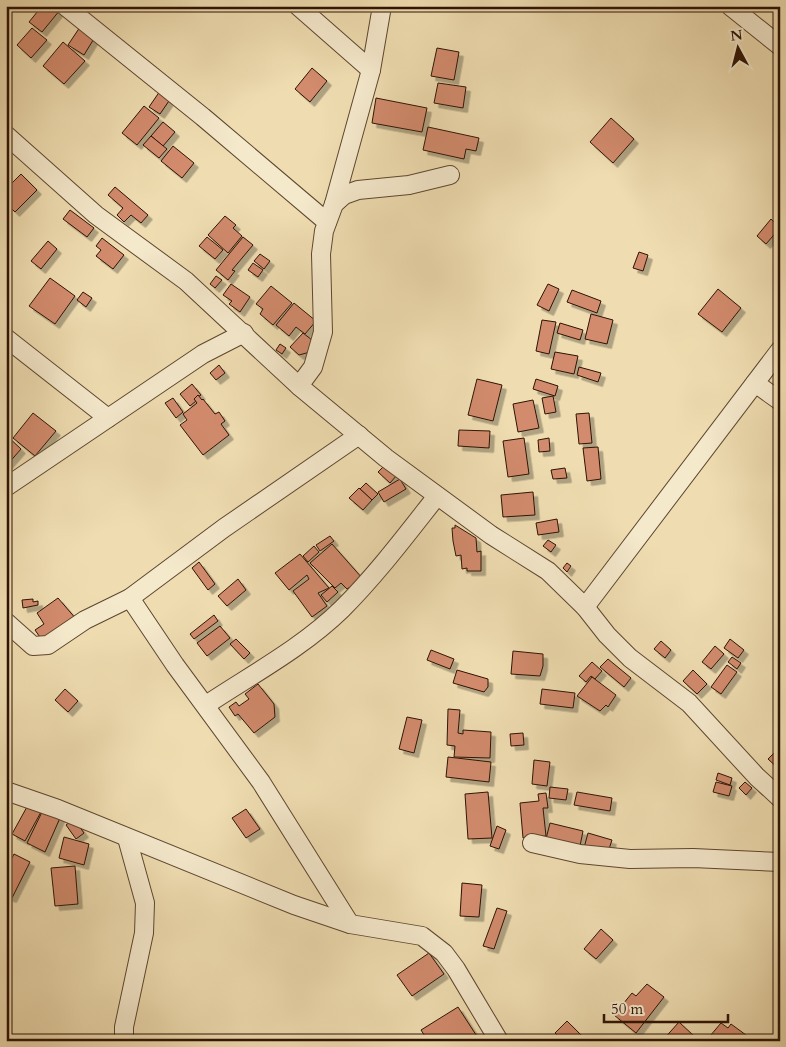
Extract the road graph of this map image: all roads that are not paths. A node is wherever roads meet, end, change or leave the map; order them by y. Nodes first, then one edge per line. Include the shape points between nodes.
1 (65, 6) edge
2 (298, 6) edge
3 (382, 6) edge
4 (730, 6) edge
5 (780, 46) edge
6 (371, 70) junction
7 (6, 136) edge
8 (450, 175) dead end
9 (334, 204) junction
10 (327, 222) junction
11 (244, 333) junction
12 (6, 338) edge
13 (780, 350) edge
14 (755, 383) junction
15 (299, 386) junction
16 (780, 401) edge
17 (108, 418) junction
18 (359, 435) junction
19 (6, 487) edge
20 (437, 496) junction
21 (130, 598) junction
22 (585, 607) junction
23 (6, 622) edge
24 (206, 706) junction
25 (6, 791) edge
26 (780, 798) edge
27 (127, 838) junction
28 (532, 842) dead end
29 (780, 862) edge
30 (350, 924) junction
31 (124, 1041) edge
32 (499, 1041) edge

1 - 10 street
2 - 6 street
3 - 6 street
4 - 5 street
6 - 9 street
7 - 11 street via 96,215 186,281
8 - 9 street via 409,185 358,190 344,195
9 - 10 street
10 - 15 street via 321,254 323,332 313,367
11 - 15 street
11 - 17 street via 203,354
12 - 17 street
13 - 14 street
14 - 16 street
14 - 22 street
15 - 18 street
17 - 19 street
18 - 20 street
18 - 21 street via 224,528
20 - 22 street via 548,571
20 - 24 street via 342,609 308,638
21 - 23 street via 41,647 33,646
21 - 24 street
22 - 26 street via 607,636 689,703
24 - 30 street via 261,782
25 - 27 street via 58,808
27 - 30 street via 241,885
27 - 31 street via 145,903 144,933 124,1027
28 - 29 street via 580,854 630,859
30 - 32 street via 422,936 444,953

